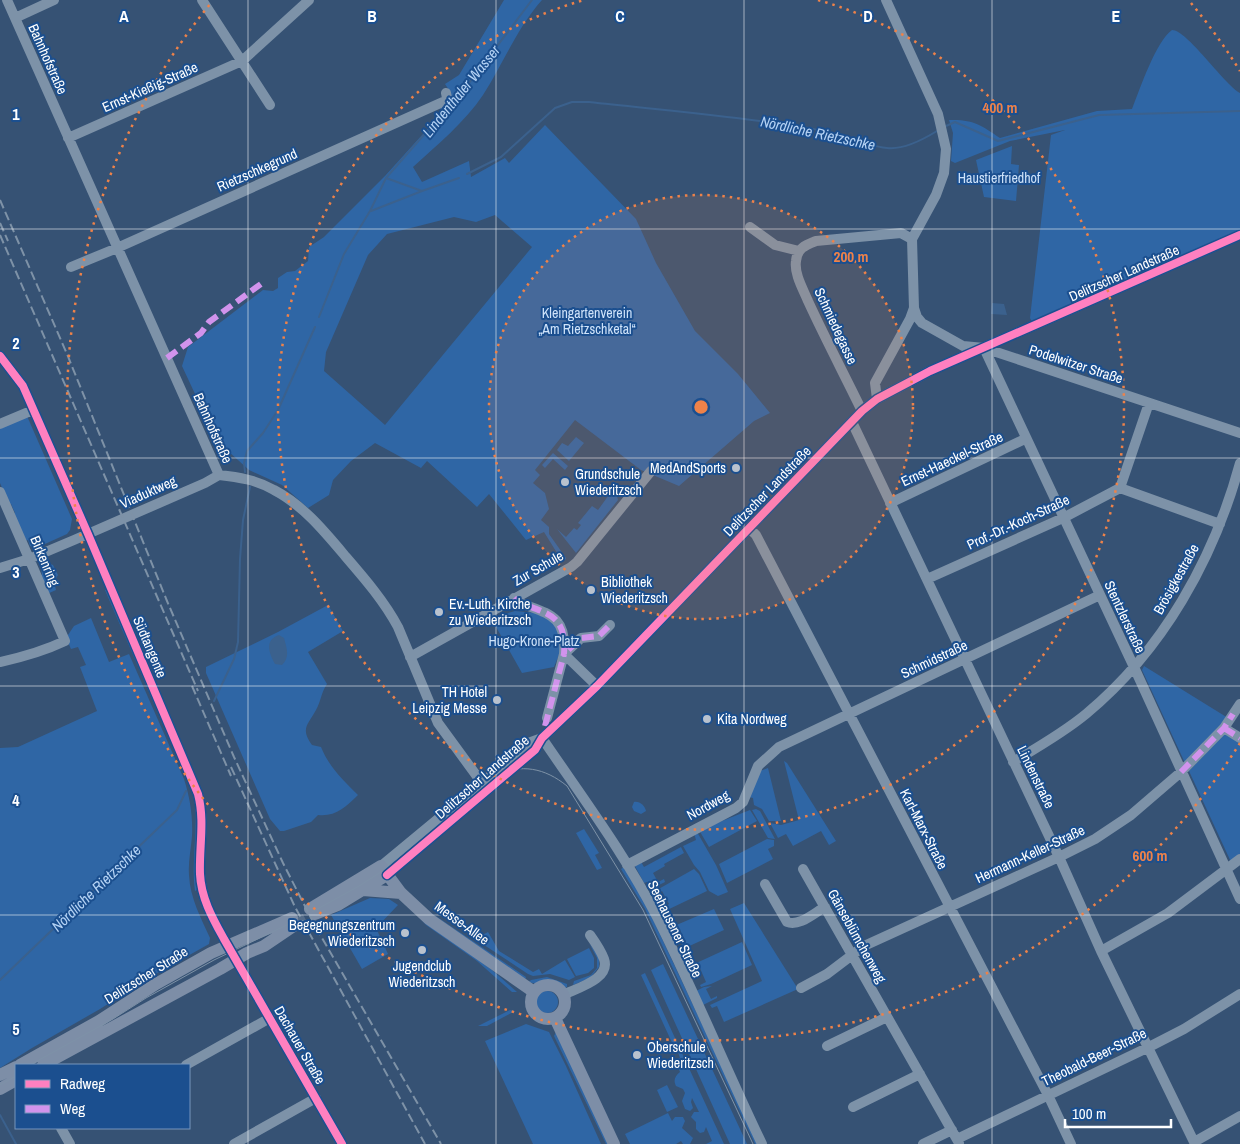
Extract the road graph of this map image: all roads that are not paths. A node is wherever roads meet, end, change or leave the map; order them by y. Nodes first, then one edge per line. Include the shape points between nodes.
1 (7, 0) edge
2 (54, 0) edge
3 (202, 0) edge
4 (309, 0) edge
5 (886, 0) edge
6 (15, 18) junction
7 (242, 61) junction
8 (446, 93) dead end
9 (270, 105) dead end
10 (68, 138) junction
11 (750, 227) dead end
12 (1240, 235) edge
13 (912, 239) junction
14 (117, 248) junction
15 (799, 251) junction
16 (71, 267) dead end
17 (914, 308) junction
18 (984, 348) junction
19 (0, 356) edge
20 (877, 399) junction
21 (1149, 402) junction
22 (33, 410) junction
23 (862, 411) junction
24 (852, 422) junction
25 (0, 424) edge
26 (1240, 433) edge
27 (1025, 439) junction
28 (1240, 463) edge
29 (652, 470) dead end
30 (219, 474) junction
31 (1120, 488) junction
32 (0, 492) edge
33 (890, 503) junction
34 (1063, 518) junction
35 (1220, 524) junction
36 (749, 528) junction
37 (88, 534) junction
38 (29, 559) junction
39 (0, 568) edge
40 (927, 579) junction
41 (1100, 595) junction
42 (514, 598) junction
43 (610, 625) dead end
44 (564, 654) junction
45 (410, 657) junction
46 (965, 660) junction
47 (0, 662) edge
48 (1134, 667) junction
49 (597, 686) junction
50 (1240, 704) edge
51 (848, 713) junction
52 (547, 718) dead end
53 (1224, 728) junction
54 (542, 738) junction
55 (1240, 738) edge
56 (780, 747) joint
57 (1013, 762) junction
58 (1181, 772) junction
59 (484, 786) junction
60 (1059, 857) junction
61 (1240, 859) edge
62 (627, 864) junction
63 (803, 868) dead end
64 (1227, 870) junction
65 (384, 871) junction
66 (765, 884) dead end
67 (363, 890) junction
68 (400, 893) junction
69 (1240, 899) edge
70 (825, 907) junction
71 (949, 907) junction
72 (590, 935) dead end
73 (228, 945) junction
74 (1101, 950) junction
75 (851, 954) junction
76 (236, 959) junction
77 (801, 988) dead end
78 (534, 992) junction
79 (1240, 994) edge
80 (563, 995) junction
81 (887, 1017) junction
82 (270, 1018) junction
83 (555, 1018) junction
84 (827, 1046) dead end
85 (1149, 1047) junction
86 (24, 1064) edge
87 (46, 1064) edge
88 (188, 1064) edge
89 (15, 1068) edge
90 (920, 1074) junction
91 (0, 1076) edge
92 (15, 1081) edge
93 (0, 1089) edge
94 (1048, 1095) junction
95 (316, 1098) junction
96 (853, 1107) dead end
97 (1240, 1116) edge
98 (66, 1129) edge
99 (956, 1138) edge
100 (1195, 1143) edge
101 (70, 1144) edge
102 (234, 1144) edge
103 (342, 1144) edge
104 (614, 1144) edge
105 (762, 1144) edge
106 (923, 1144) edge
107 (1072, 1144) edge

1 - 6 street, Bahnhofstraße
2 - 6 street
3 - 7 street
4 - 7 street, Ernst-Kießig-Straße
5 - 13 street via 938,114 946,149 944,173 936,195
6 - 10 street, Bahnhofstraße
7 - 9 street
7 - 10 street, Ernst-Kießig-Straße
8 - 14 street, Rietzschkegrund via 445,101
10 - 14 street, Bahnhofstraße
11 - 15 street via 775,245
12 - 18 street, Delitzscher Landstraße
13 - 15 street via 901,233 816,241
13 - 17 street
14 - 16 street, Rietzschkegrund
14 - 30 street, Bahnhofstraße
15 - 23 street, Schmiedegasse via 796,262 798,277
17 - 18 street, Podelwitzer Straße via 922,324 963,346
17 - 20 street via 875,383
18 - 20 street, Delitzscher Landstraße
18 - 21 street, Podelwitzer Straße
18 - 27 street, Stentzlerstraße
19 - 22 street, Südtangente via 23,386
20 - 23 street, Delitzscher Landstraße
21 - 26 street, Podelwitzer Straße
21 - 31 street
22 - 25 street
22 - 37 street, Südtangente
23 - 24 street, Delitzscher Landstraße
24 - 33 street, Lindenstraße
24 - 36 street, Delitzscher Landstraße
27 - 33 street, Ernst-Haeckel-Straße
27 - 34 street, Stentzlerstraße
28 - 35 street, Brösigkestraße
29 - 42 street, Zur Schule via 577,562
30 - 37 street, Viaduktweg
30 - 45 street, Bahnhofstraße via 274,490 307,514 352,563 390,612
31 - 34 street, Prof.-Dr.-Koch-Straße
31 - 35 street
32 - 38 street, Birkenring
33 - 40 street, Lindenstraße
34 - 40 street, Prof.-Dr.-Koch-Straße
34 - 41 street, Stentzlerstraße
35 - 48 street, Brösigkestraße via 1184,598
36 - 49 street, Delitzscher Landstraße
36 - 51 street, Karl-Marx-Straße via 756,535
37 - 38 street, Viaduktweg
37 - 73 street, Südtangente via 200,801 202,886 208,908
38 - 39 street, Viaduktweg
38 - 47 street, Birkenring via 65,641 29,656
40 - 46 street, Lindenstraße
41 - 46 street, Schmidstraße
41 - 48 street, Stentzlerstraße
42 - 44 street via 551,614 565,641
42 - 45 street, Zur Schule
43 - 44 street via 599,636 581,638
44 - 49 street
44 - 52 street
45 - 59 street, Bahnhofstraße via 438,723
46 - 51 street, Schmidstraße
46 - 57 street, Lindenstraße
48 - 57 street, Brösigkestraße via 1085,715 1050,741
48 - 58 street, Stentzlerstraße
49 - 54 street, Delitzscher Landstraße
50 - 53 street, Hermann-Keller-Straße
51 - 56 street, Schmidstraße
51 - 71 street, Karl-Marx-Straße
53 - 55 street
53 - 58 street, Hermann-Keller-Straße
54 - 59 street, Delitzscher Landstraße via 531,742
54 - 62 street, Seehausener Straße
56 - 62 street, Nordweg via 758,766 742,802 736,808
57 - 60 street, Lindenstraße
58 - 60 street, Hermann-Keller-Straße via 1131,815 1095,839
58 - 64 street, Stentzlerstraße
59 - 65 street, Delitzscher Landstraße
60 - 71 street, Hermann-Keller-Straße
60 - 74 street, Lindenstraße
61 - 64 street
62 - 105 street, Seehausener Straße via 657,917
63 - 70 street, Gänseblümchenweg
64 - 69 street, Stentzlerstraße
64 - 74 street via 1168,914
65 - 67 main road, Delitzscher Landstraße
65 - 67 main road, Delitzscher Landstraße via 312,912 338,905
65 - 68 main road, Messe-Allee
66 - 70 street via 787,922 792,924
67 - 68 main road
68 - 78 main road, Messe-Allee via 429,918
70 - 75 street, Gänseblümchenweg
71 - 75 street, Hermann-Keller-Straße
71 - 94 street, Karl-Marx-Straße
72 - 80 street via 604,958 603,972 598,978
73 - 76 street, Südtangente
73 - 76 main road, Delitzscher Straße via 294,922 264,946
73 - 86 main road, Delitzscher Straße via 156,984
74 - 85 street, Lindenstraße
75 - 77 street, Hermann-Keller-Straße via 827,974
75 - 81 street, Gänseblümchenweg
76 - 82 street, Dachauer Straße
76 - 87 main road, Delitzscher Straße
78 - 80 main road via 549,985
78 - 83 main road via 531,1000 534,1012 544,1019
79 - 85 street, Theobald-Beer-Straße
80 - 83 main road via 564,1008
81 - 84 street
81 - 90 street, Gänseblümchenweg
82 - 88 street
82 - 95 street, Dachauer Straße
83 - 104 main road
85 - 94 street, Theobald-Beer-Straße
85 - 100 street, Lindenstraße
89 - 91 main road, Delitzscher Straße
90 - 96 street
90 - 99 street, Gänseblümchenweg
92 - 93 main road
94 - 99 street, Theobald-Beer-Straße
94 - 107 street, Karl-Marx-Straße
95 - 102 street
95 - 103 street, Dachauer Straße
97 - 100 street
98 - 101 street
99 - 106 street, Theobald-Beer-Straße

